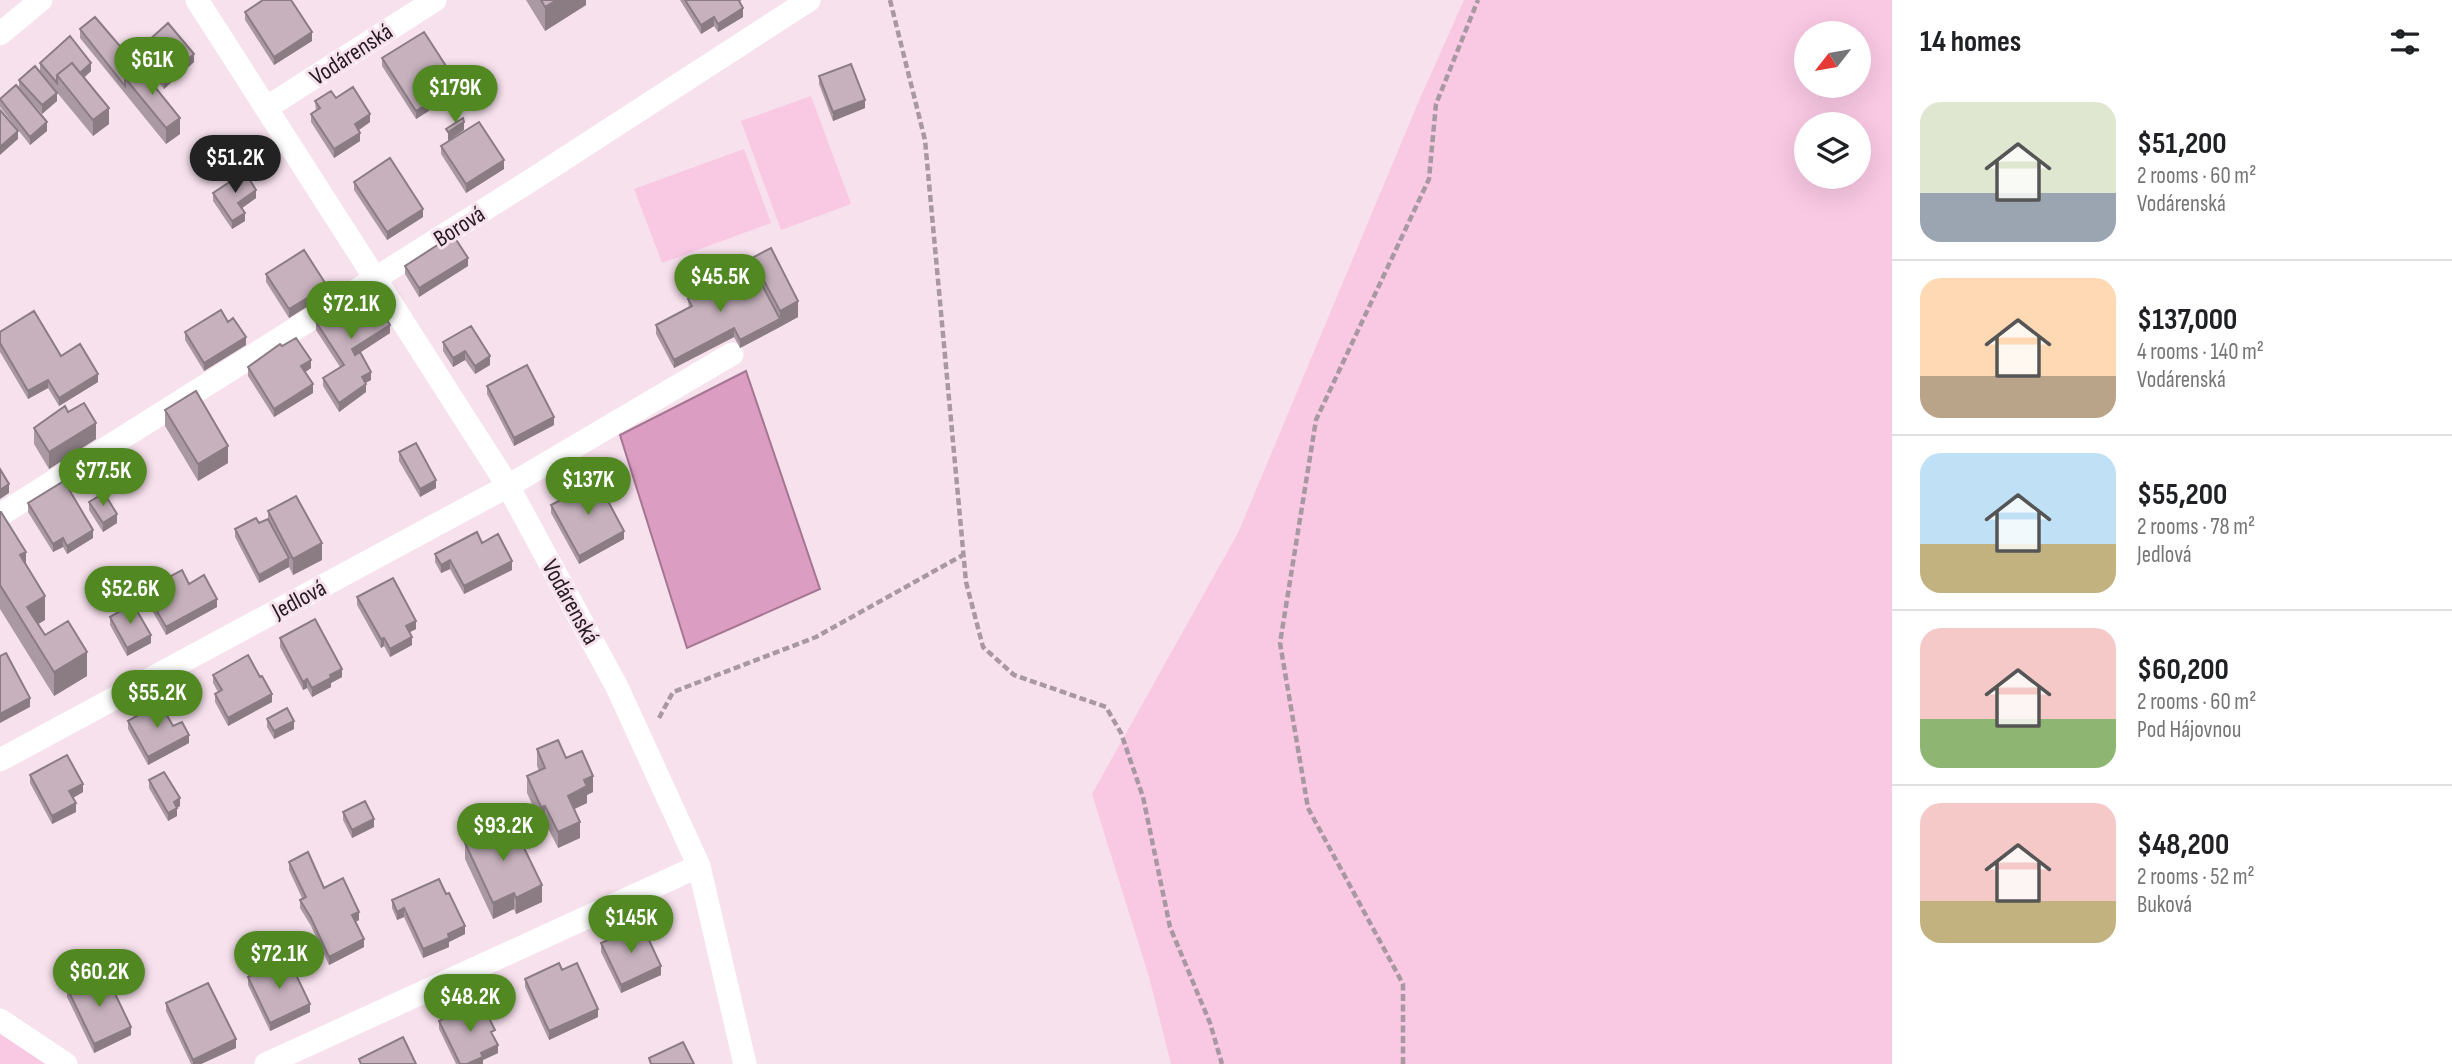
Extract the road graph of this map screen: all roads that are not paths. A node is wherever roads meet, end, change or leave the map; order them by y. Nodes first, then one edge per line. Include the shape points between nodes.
1 (41, 0) edge
2 (197, 0) edge
3 (435, 0) edge
4 (809, 0) edge
5 (0, 34) edge
6 (266, 108) junction
7 (375, 279) junction
8 (732, 354) dead end
9 (508, 486) junction
10 (0, 514) edge
11 (0, 760) edge
12 (699, 866) junction
13 (0, 1020) edge
14 (66, 1064) edge
15 (266, 1064) edge
16 (745, 1064) edge

1 - 5 street
2 - 6 street, Vodárenská
3 - 6 street, Vodárenská
4 - 7 street, Borová
6 - 7 street, Vodárenská
7 - 9 street, Vodárenská
7 - 10 street, Borová
8 - 9 street, Jedlová
9 - 11 street, Jedlová
9 - 12 street, Vodárenská via 617,687
12 - 15 street
12 - 16 street, Vodárenská
13 - 14 street

